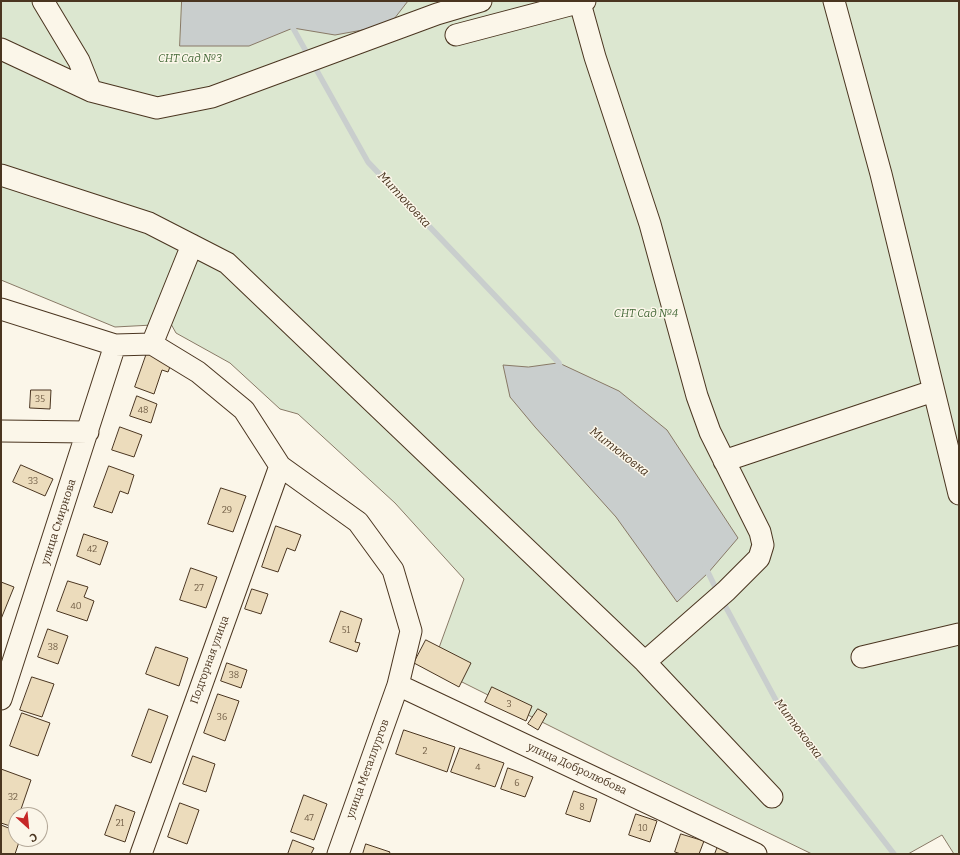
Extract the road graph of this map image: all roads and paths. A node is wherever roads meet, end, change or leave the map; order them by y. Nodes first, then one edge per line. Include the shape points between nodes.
1 (43, 1) edge
2 (481, 1) edge
3 (834, 1) edge
4 (582, 2) edge
5 (438, 7) edge
6 (456, 35) dead end
7 (1, 49) edge
8 (92, 91) junction
9 (1, 175) edge
10 (192, 245) junction
11 (1, 309) edge
12 (152, 344) junction
13 (115, 345) junction
14 (933, 392) junction
15 (1, 431) edge
16 (88, 432) junction
17 (724, 461) junction
18 (280, 466) junction
19 (959, 494) edge
20 (959, 634) edge
21 (862, 657) dead end
22 (645, 662) junction
23 (398, 685) junction
24 (1, 699) edge
25 (772, 797) dead end
26 (141, 854) edge
27 (338, 854) edge
28 (756, 854) edge

1 - 8 street via 79,60
2 - 5 street
3 - 14 street via 880,174
4 - 6 street
4 - 17 street via 595,57 650,224 697,396
5 - 8 street via 212,97 157,108
7 - 8 street
9 - 10 street via 149,223
10 - 12 street
10 - 22 street via 227,263
11 - 13 street
12 - 13 street
12 - 18 street via 198,372 244,410
13 - 16 street, улица Смирнова
14 - 17 street
14 - 19 street
15 - 16 street
16 - 24 street, улица Смирнова
17 - 22 street via 760,532 763,545 758,558
18 - 23 street, улица Металлургов via 358,522 393,570 411,631
18 - 26 street, Подгорная улица
20 - 21 street
22 - 25 street
23 - 27 street, улица Металлургов
23 - 28 street, улица Добролюбова

